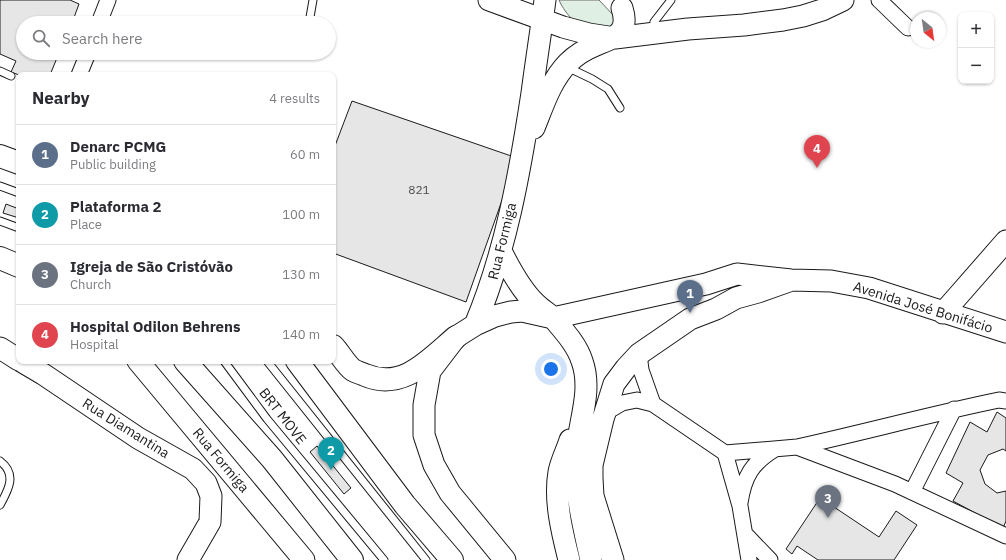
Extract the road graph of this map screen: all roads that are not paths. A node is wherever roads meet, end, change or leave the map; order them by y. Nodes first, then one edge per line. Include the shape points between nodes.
1 (108, 0) edge
2 (313, 0) edge
3 (489, 0) edge
4 (671, 0) edge
5 (843, 0) edge
6 (885, 1) edge
7 (617, 4) edge
8 (544, 10) edge
9 (102, 16) edge
10 (310, 16) edge
11 (654, 22) junction
12 (908, 28) dead end
13 (688, 29) junction
14 (615, 38) junction
15 (85, 60) edge
16 (566, 67) junction
17 (0, 71) edge
18 (80, 72) edge
19 (11, 76) dead end
20 (620, 108) dead end
21 (523, 154) junction
22 (0, 156) edge
23 (16, 163) edge
24 (0, 186) edge
25 (16, 192) edge
26 (0, 221) edge
27 (16, 227) edge
28 (1006, 241) edge
29 (501, 251) junction
30 (0, 258) edge
31 (16, 265) edge
32 (791, 280) junction
33 (706, 284) junction
34 (716, 309) junction
35 (943, 313) junction
36 (554, 318) junction
37 (475, 325) junction
38 (1006, 332) edge
39 (456, 337) junction
40 (0, 348) edge
41 (336, 350) edge
42 (639, 354) junction
43 (16, 358) edge
44 (27, 364) edge
45 (141, 364) edge
46 (188, 364) edge
47 (226, 364) edge
48 (269, 364) edge
49 (299, 364) edge
50 (584, 401) junction
51 (1006, 401) edge
52 (653, 404) junction
53 (954, 409) junction
54 (603, 419) junction
55 (797, 447) junction
56 (775, 449) junction
57 (725, 453) junction
58 (0, 461) edge
59 (576, 470) junction
60 (912, 492) junction
61 (0, 505) edge
62 (740, 506) junction
63 (746, 535) junction
64 (1006, 536) edge
65 (500, 554) edge
66 (188, 560) edge
67 (304, 560) edge
68 (352, 560) edge
69 (384, 560) edge
70 (426, 560) edge
71 (452, 560) edge
72 (569, 560) edge
73 (591, 560) edge
74 (613, 560) edge
75 (749, 560) edge
76 (770, 560) edge

1 - 9 street
2 - 10 lane
3 - 8 street
4 - 11 lane
5 - 13 street via 822,10 783,20
6 - 12 street
7 - 11 street via 641,19
7 - 14 street via 625,17 623,27
8 - 14 street via 588,34
8 - 21 street, Rua Formiga
11 - 13 street
13 - 14 street
14 - 16 street, Rua Formiga via 583,52
15 - 18 street
16 - 20 lane via 608,89
16 - 21 street, Rua Formiga via 556,78
17 - 19 lane
21 - 29 street, Rua Formiga
22 - 23 highway
24 - 25 lane
26 - 27 lane
28 - 35 street
29 - 36 street via 526,293
29 - 37 street, Rua Formiga
30 - 31 highway
32 - 33 street, Avenida José Bonifácio via 737,274
32 - 34 street, Avenida José Bonifácio via 736,298
32 - 35 street, Avenida José Bonifácio via 831,281 869,288
33 - 34 street via 717,298
33 - 36 street, Avenida José Bonifácio
34 - 42 street, Avenida José Bonifácio via 690,319
35 - 38 street, Avenida José Bonifácio
36 - 37 street via 528,312 511,312
36 - 50 street via 574,345 582,361 587,382
37 - 39 street
39 - 41 highway via 406,376 389,380 373,378 353,370
39 - 65 street via 430,371 424,405 424,435 434,465 450,493
40 - 43 street, Rua Diamantina
42 - 52 street via 641,370
42 - 54 street, Avenida José Bonifácio via 614,384
44 - 66 street, Rua Diamantina via 138,438 193,470 206,483 212,496 210,522
45 - 67 street, Rua Formiga
46 - 68 highway via 272,458
47 - 69 lane, BRT MOVE
48 - 70 lane, BRT MOVE
49 - 71 highway via 406,505
50 - 59 street
50 - 72 street via 557,486 558,506
51 - 53 street via 999,400
52 - 54 street via 637,400 622,403 610,410
52 - 57 street
53 - 55 street
53 - 60 street
54 - 59 street
54 - 74 street via 592,465 593,496
55 - 56 street
55 - 60 street
56 - 57 street
56 - 62 street via 753,466 746,477
57 - 62 street
58 - 61 lane via 10,474 8,490
59 - 73 street
60 - 64 street
62 - 63 street
63 - 75 street
63 - 76 street

